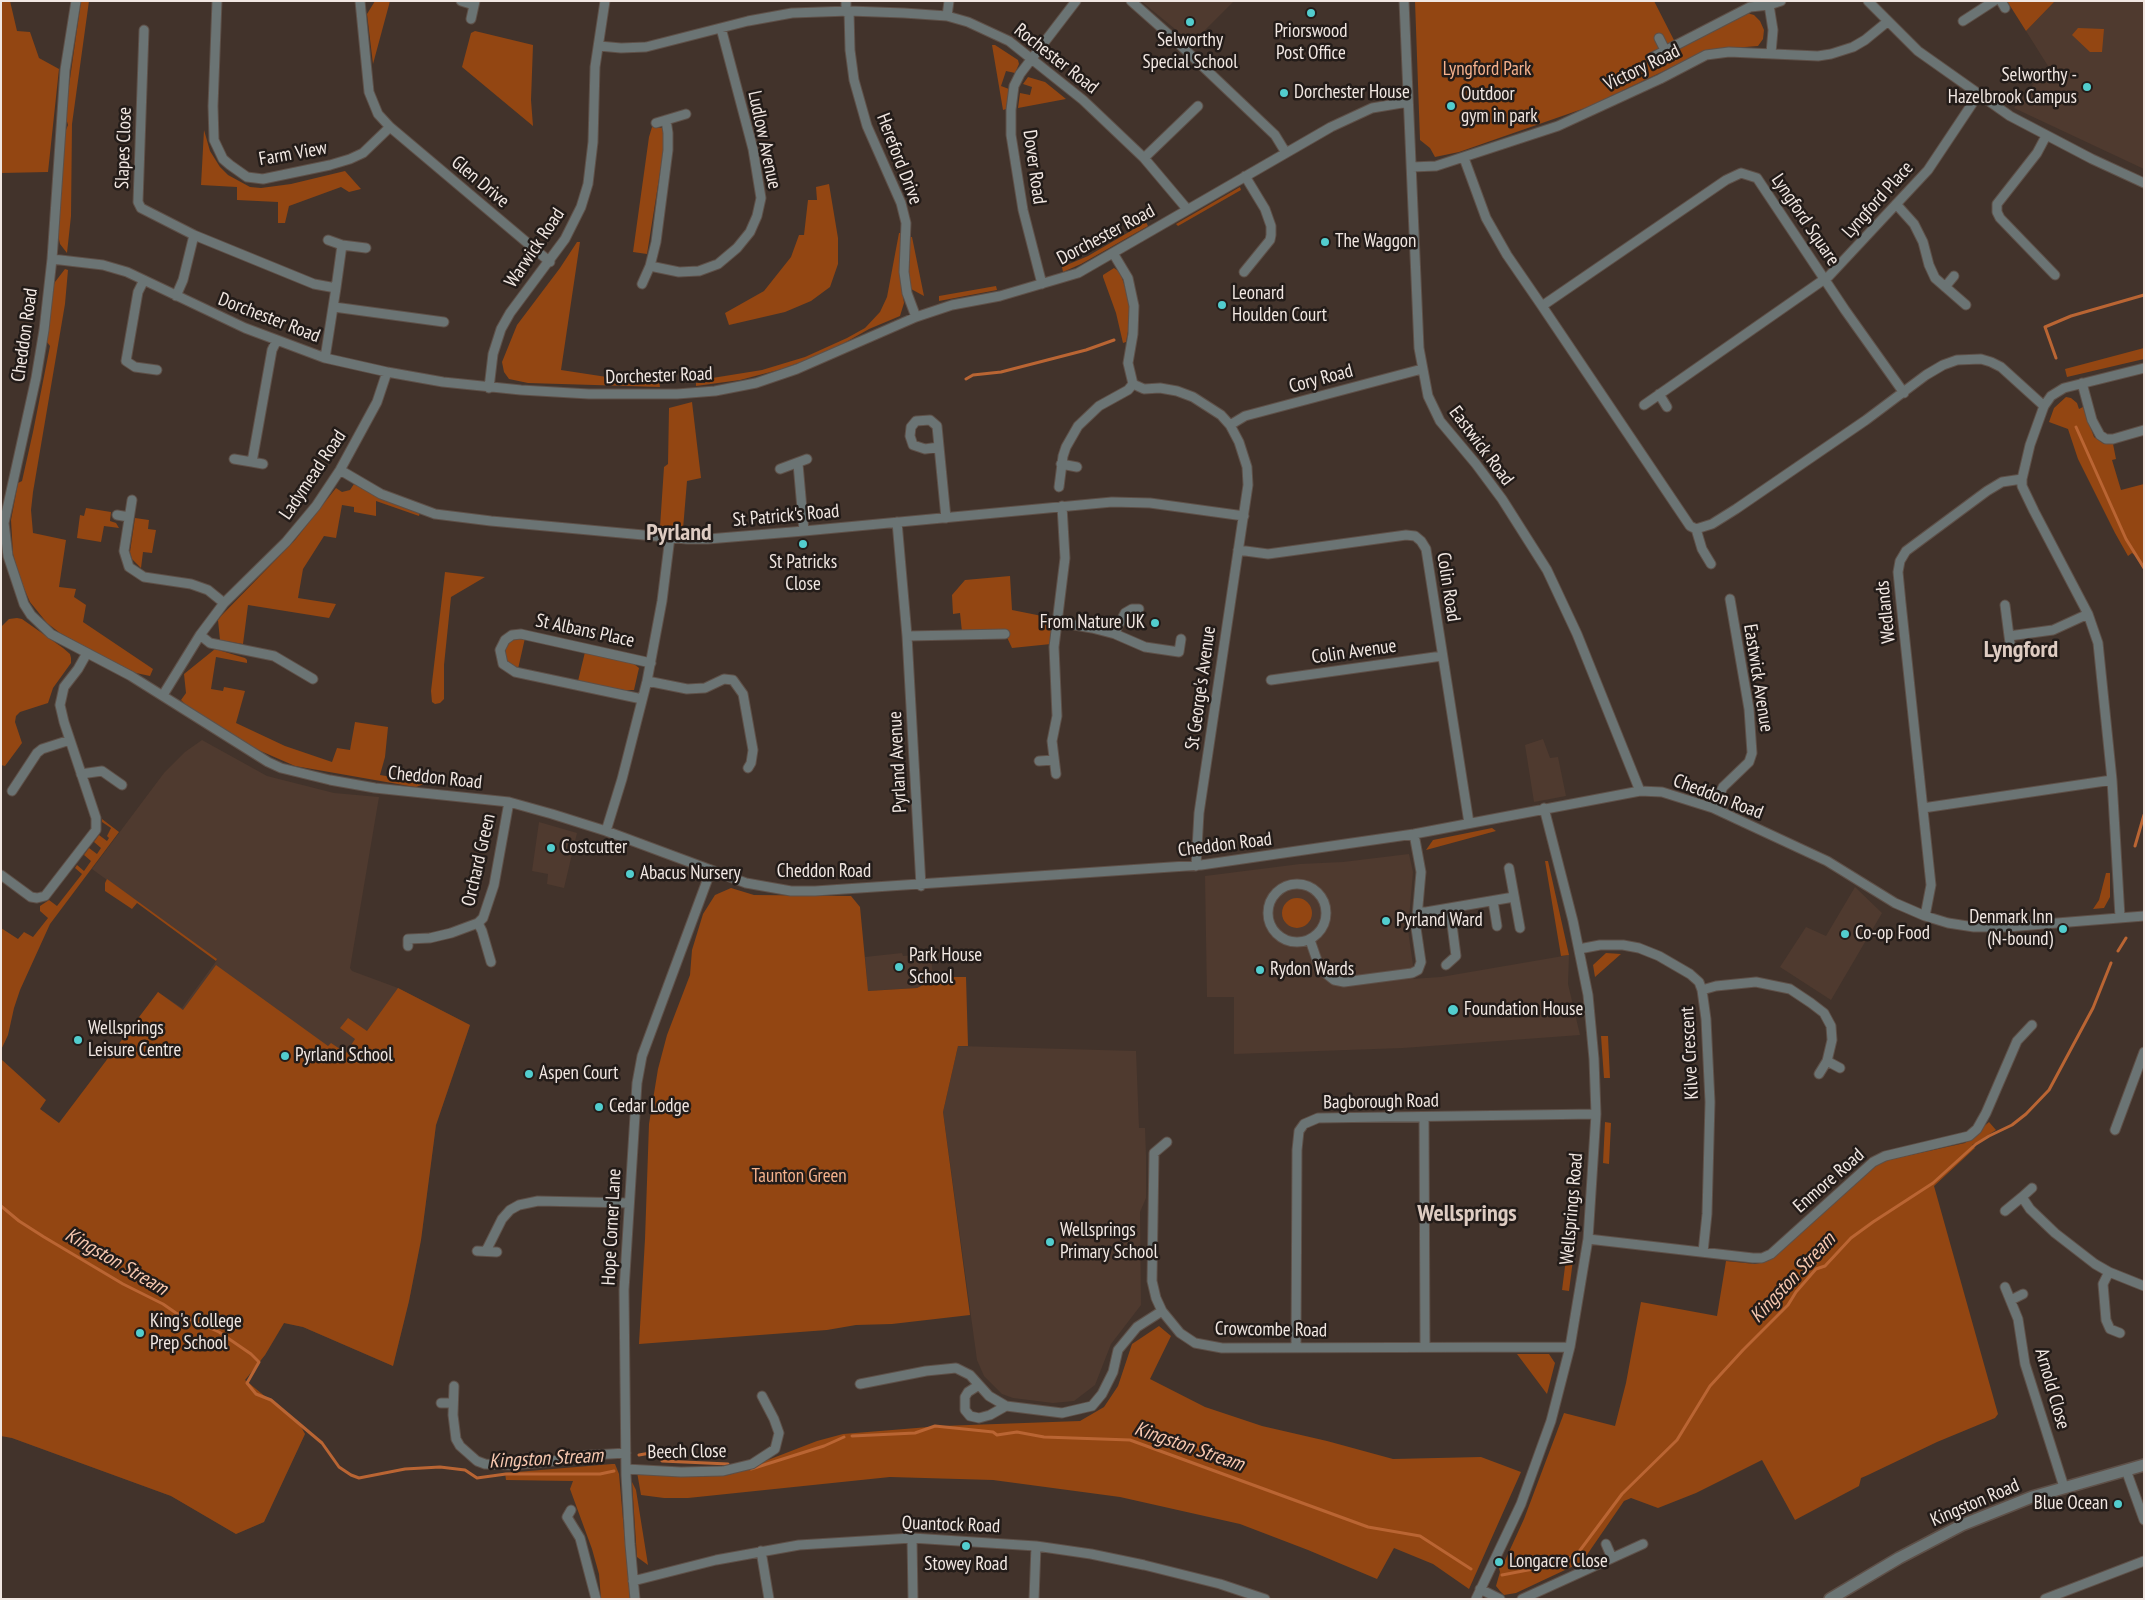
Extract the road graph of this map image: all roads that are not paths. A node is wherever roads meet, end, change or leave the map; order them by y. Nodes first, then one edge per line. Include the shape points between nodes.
1 (76, 1) edge
2 (217, 1) edge
3 (360, 1) edge
4 (461, 1) edge
5 (605, 1) edge
6 (846, 1) edge
7 (949, 1) edge
8 (1076, 1) edge
9 (1132, 1) edge
10 (1404, 1) edge
11 (1781, 1) edge
12 (1868, 1) edge
13 (1994, 1) edge
14 (475, 3) edge
15 (1769, 5) junction
16 (847, 12) junction
17 (946, 16) junction
18 (472, 19) dead end
19 (1963, 21) dead end
20 (1887, 22) junction
21 (721, 28) junction
22 (144, 30) dead end
23 (1658, 38) dead end
24 (599, 46) junction
25 (1665, 50) junction
26 (1771, 53) junction
27 (1031, 58) junction
28 (1651, 58) dead end
29 (1978, 95) junction
30 (1408, 102) junction
31 (1198, 106) dead end
32 (686, 114) dead end
33 (666, 120) junction
34 (656, 123) dead end
35 (390, 127) junction
36 (2046, 136) junction
37 (1286, 153) junction
38 (1144, 158) junction
39 (1464, 158) junction
40 (1412, 167) junction
41 (1245, 176) junction
42 (2144, 183) edge
43 (1896, 204) junction
44 (1187, 209) junction
45 (194, 236) junction
46 (328, 240) dead end
47 (342, 245) junction
48 (366, 248) dead end
49 (1113, 253) junction
50 (52, 259) junction
51 (550, 262) junction
52 (650, 266) junction
53 (1244, 272) dead end
54 (2056, 275) dead end
55 (1954, 276) dead end
56 (144, 280) junction
57 (1825, 280) junction
58 (642, 284) dead end
59 (1042, 284) junction
60 (1945, 287) junction
61 (336, 288) junction
62 (176, 296) junction
63 (1966, 305) dead end
64 (1542, 306) junction
65 (334, 307) junction
66 (916, 316) junction
67 (444, 322) dead end
68 (276, 340) junction
69 (325, 358) junction
70 (2144, 368) edge
71 (1422, 369) junction
72 (157, 370) dead end
73 (387, 372) junction
74 (2082, 383) junction
75 (1133, 384) junction
76 (489, 388) junction
77 (1904, 393) junction
78 (1659, 394) junction
79 (1644, 405) dead end
80 (2044, 406) junction
81 (1667, 407) dead end
82 (1230, 425) junction
83 (2144, 430) edge
84 (939, 447) dead end
85 (234, 459) dead end
86 (807, 459) dead end
87 (252, 462) junction
88 (263, 464) dead end
89 (798, 464) junction
90 (1061, 464) junction
91 (1077, 468) dead end
92 (780, 469) dead end
93 (340, 470) junction
94 (2022, 479) junction
95 (1059, 487) dead end
96 (132, 500) dead end
97 (1062, 506) junction
98 (117, 515) dead end
99 (1244, 516) junction
100 (129, 517) junction
101 (946, 518) junction
102 (897, 522) junction
103 (1696, 529) junction
104 (804, 531) junction
105 (670, 537) junction
106 (1238, 550) junction
107 (1711, 564) dead end
108 (1730, 599) dead end
109 (224, 603) junction
110 (2005, 605) dead end
111 (1139, 609) dead end
112 (2088, 614) junction
113 (1058, 622) junction
114 (1005, 634) dead end
115 (1116, 634) junction
116 (200, 635) junction
117 (907, 636) junction
118 (2009, 636) junction
119 (1181, 639) dead end
120 (2011, 650) dead end
121 (87, 654) junction
122 (1442, 656) junction
123 (651, 662) junction
124 (313, 679) dead end
125 (1271, 680) dead end
126 (647, 681) junction
127 (163, 695) junction
128 (642, 699) junction
129 (70, 740) junction
130 (1054, 760) junction
131 (1039, 761) dead end
132 (748, 768) dead end
133 (82, 774) junction
134 (1056, 774) dead end
135 (2112, 780) junction
136 (122, 785) dead end
137 (12, 791) dead end
138 (1640, 791) junction
139 (508, 802) junction
140 (1544, 808) junction
141 (1713, 808) junction
142 (1923, 808) junction
143 (1469, 824) junction
144 (606, 832) junction
145 (1414, 834) junction
146 (1196, 866) junction
147 (1509, 868) dead end
148 (711, 870) junction
149 (2, 878) edge
150 (921, 886) junction
151 (1514, 897) junction
152 (1493, 901) junction
153 (1450, 909) junction
154 (1419, 912) junction
155 (1925, 916) junction
156 (2144, 916) edge
157 (2120, 917) junction
158 (478, 923) junction
159 (1497, 926) dead end
160 (1520, 928) dead end
161 (408, 939) dead end
162 (1310, 940) junction
163 (1579, 949) junction
164 (491, 962) dead end
165 (1446, 965) dead end
166 (1702, 990) junction
167 (2032, 1024) dead end
168 (2144, 1052) edge
169 (1827, 1061) junction
170 (1840, 1068) dead end
171 (1819, 1074) dead end
172 (1596, 1114) junction
173 (1424, 1118) junction
174 (2115, 1130) dead end
175 (1167, 1142) dead end
176 (2032, 1188) dead end
177 (2022, 1197) junction
178 (629, 1204) junction
179 (2005, 1211) dead end
180 (1588, 1239) junction
181 (497, 1252) dead end
182 (1703, 1252) junction
183 (2108, 1272) junction
184 (2144, 1286) edge
185 (2005, 1287) dead end
186 (2024, 1294) dead end
187 (2010, 1300) junction
188 (1162, 1311) junction
189 (2120, 1333) dead end
190 (1296, 1347) junction
191 (1425, 1347) junction
192 (1570, 1347) junction
193 (860, 1384) dead end
194 (979, 1385) junction
195 (454, 1386) dead end
196 (762, 1396) dead end
197 (441, 1403) dead end
198 (453, 1403) junction
199 (1006, 1406) junction
200 (626, 1453) junction
201 (2144, 1465) edge
202 (626, 1469) junction
203 (2126, 1470) junction
204 (2064, 1487) junction
205 (566, 1515) dead end
206 (2144, 1520) edge
207 (912, 1538) junction
208 (1606, 1544) dead end
209 (1643, 1544) dead end
210 (1036, 1546) junction
211 (761, 1551) junction
212 (1612, 1558) junction
213 (2144, 1561) edge
214 (633, 1581) junction
215 (1480, 1589) junction
216 (1252, 1597) edge
217 (596, 1599) edge
218 (635, 1599) edge
219 (769, 1599) edge
220 (913, 1599) edge
221 (1034, 1599) edge
222 (1265, 1599) edge
223 (1476, 1599) edge
224 (1500, 1599) edge
225 (1522, 1599) edge
226 (1830, 1599) edge
227 (2045, 1599) edge

1 - 50 street, Cheddon Road via 64,79
2 - 35 street, Farm View via 214,140 223,159 242,174 263,179 330,166 363,153
3 - 35 street via 369,92 378,114
4 - 14 street
5 - 24 street, Warwick Road
6 - 16 street, Hereford Drive
7 - 17 street
8 - 27 street, Dover Road
9 - 37 street via 1275,135
10 - 30 street, Eastwick Road
11 - 15 street
12 - 20 street
13 - 19 street
14 - 18 street
15 - 25 street via 1750,7
15 - 26 street via 1773,30
16 - 17 street, Rochester Road
16 - 21 street, Rochester Road via 792,14
16 - 66 street, Hereford Drive via 854,80 867,126 901,203 906,223 904,272 907,293
17 - 27 street, Rochester Road via 992,32
20 - 26 street, Victory Road via 1865,40 1831,54
20 - 29 street via 1938,67
21 - 24 street, Rochester Road via 646,47
21 - 52 street, Ludlow Avenue via 759,179 761,198 757,216 750,232 718,264 686,272
22 - 45 street, Slapes Close via 138,202 141,208
23 - 25 street
24 - 51 street, Warwick Road via 588,184 581,207
25 - 28 street
26 - 39 street, Victory Road via 1706,55 1587,114
27 - 38 street, Rochester Road via 1101,116
27 - 59 street, Dover Road via 1014,86 1011,135 1023,210
29 - 36 street
29 - 43 street, Lyngford Place via 1928,170
30 - 37 street, Dorchester Road via 1372,108
30 - 40 street, Eastwick Road
31 - 38 street
32 - 33 street
33 - 34 street
33 - 52 street via 668,150
35 - 51 street, Glen Drive
36 - 42 street
36 - 54 street via 2037,153 1996,204 1996,212
37 - 41 street, Dorchester Road
38 - 44 street, Rochester Road
39 - 40 street, Victory Road via 1436,166
39 - 64 street via 1486,218
40 - 71 street, Eastwick Road
41 - 44 street, Dorchester Road
41 - 53 street via 1265,209 1272,235
43 - 57 street, Lyngford Place
43 - 60 street via 1914,224 1935,278
44 - 49 street, Dorchester Road
45 - 61 street, Slapes Close via 314,284
45 - 62 street
46 - 47 street
47 - 48 street
47 - 61 street
49 - 59 street, Dorchester Road via 1078,273
49 - 75 street via 1128,278 1134,306 1128,363
50 - 56 street, Dorchester Road via 103,265
50 - 121 street, Cheddon Road via 36,378 4,523 8,556 24,604 51,634
51 - 76 street, Warwick Road via 510,313 501,330 493,354
52 - 58 street
55 - 60 street
56 - 62 street, Dorchester Road
56 - 72 street via 138,292 126,361 135,367
57 - 64 street, Lyngford Square via 1757,178 1741,173 1657,226
57 - 77 street, Lyngford Square
57 - 78 street, Lyngford Place
59 - 66 street, Dorchester Road
60 - 63 street
61 - 65 street
62 - 68 street, Dorchester Road
64 - 103 street via 1690,526
65 - 67 street
65 - 69 street
66 - 76 street, Dorchester Road via 797,369 756,383 715,391 589,394
68 - 69 street, Dorchester Road
68 - 87 street
69 - 73 street, Dorchester Road
70 - 74 street
71 - 82 street, Cory Road via 1245,416
71 - 138 street, Eastwick Road via 1428,396 1440,421 1502,500 1547,570
73 - 76 street, Dorchester Road
73 - 93 street, Ladymead Road via 377,402
74 - 80 street via 2064,388 2051,396
74 - 83 street via 2092,420 2100,435 2113,439
75 - 82 street via 1144,389 1160,388 1193,397 1221,415
75 - 90 street via 1099,406 1078,426
77 - 80 street via 1943,365 1957,360 1981,359 2001,368
77 - 103 street via 1736,509 1712,524
78 - 79 street, Lyngford Place
78 - 81 street
80 - 94 street
82 - 99 street, St George's Avenue via 1247,467
84 - 101 street
85 - 87 street
86 - 89 street
87 - 88 street
89 - 92 street
89 - 104 street
90 - 91 street
90 - 95 street
93 - 105 street, St Patrick's Road via 381,494 435,514
93 - 109 street, Ladymead Road via 286,542
94 - 112 street via 2034,511
94 - 142 street, Wedlands via 2002,482 1987,491 1906,550 1900,561 1900,596
96 - 100 street
97 - 99 street, St Patrick's Road via 1112,502 1150,504
97 - 101 street, St Patrick's Road
97 - 113 street via 1065,558
98 - 100 street
99 - 106 street, St George's Avenue
100 - 109 street via 124,551 129,568 144,577 208,590
101 - 102 street, St Patrick's Road
102 - 104 street, St Patrick's Road
102 - 117 street, Pyrland Avenue
103 - 107 street
104 - 105 street, St Patrick's Road via 708,539
105 - 123 street, St Albans Place
106 - 122 street, Colin Road via 1268,554 1415,536 1426,549
106 - 146 street, St George's Avenue via 1199,813
108 - 141 street, Eastwick Avenue via 1749,709 1752,753 1748,762 1723,787
109 - 116 street, Ladymead Road
110 - 118 street
111 - 115 street via 1125,613
112 - 118 street via 2053,630
112 - 135 street via 2098,644
113 - 115 street
113 - 130 street via 1054,656 1057,707 1052,741
114 - 117 street
115 - 119 street via 1145,647 1179,652
116 - 124 street via 210,643 274,656
116 - 127 street, Ladymead Road
117 - 150 street, Pyrland Avenue
118 - 120 street
121 - 127 street, Cheddon Road
121 - 129 street via 61,693 61,710
122 - 125 street, Colin Avenue
122 - 143 street, Colin Road
123 - 126 street, St Albans Place
123 - 128 street, St Albans Place via 521,634 505,640 500,650 503,664 515,672
126 - 128 street, St Albans Place
126 - 132 street via 687,689 705,688 724,678 733,680 742,694 749,731 752,750
127 - 139 street, Cheddon Road via 281,768 375,788
128 - 144 street, St Albans Place
129 - 133 street
129 - 137 street via 37,753
130 - 131 street
130 - 134 street
133 - 136 street via 102,771
133 - 149 street via 96,820 96,830 86,845 42,898 31,897
135 - 142 street
135 - 157 street
138 - 140 street, Cheddon Road
138 - 141 street, Cheddon Road via 1675,795
139 - 144 street, Cheddon Road
139 - 158 street, Orchard Green via 494,885 488,908
140 - 143 street, Cheddon Road
140 - 163 street, Wellsprings Road
141 - 155 street, Cheddon Road via 1827,861 1895,903
142 - 155 street, Wedlands via 1931,885
143 - 145 street, Cheddon Road
144 - 148 street, Cheddon Road
145 - 146 street, Cheddon Road
145 - 154 street via 1422,872
146 - 150 street, Cheddon Road
147 - 151 street
148 - 150 street, Cheddon Road via 746,883 791,891
148 - 178 street, Hope Corner Lane via 642,1056
151 - 152 street
151 - 160 street
152 - 153 street
152 - 159 street
153 - 154 street
153 - 165 street via 1456,956
154 - 162 street via 1416,928 1420,967 1412,973 1344,982 1334,980 1320,969
155 - 157 street, Cheddon Road via 1974,927
156 - 157 street, Cheddon Road
158 - 161 street, Orchard Green via 430,938
158 - 164 street, Orchard Green
162 - 162 street via 1286,940 1269,921 1271,902 1284,887 1293,884 1311,887 1324,900 1326,918 1318,934
163 - 166 street, Kilve Crescent via 1600,945 1639,948 1690,974
163 - 172 street, Wellsprings Road via 1588,995
166 - 169 street via 1756,982 1790,989 1824,1012 1831,1026 1832,1040
166 - 182 street, Kilve Crescent via 1710,1102
167 - 182 street, Enmore Road via 2017,1041 1986,1113 1970,1136 1885,1156 1873,1162 1771,1254 1762,1258
168 - 174 street
169 - 170 street
169 - 171 street
172 - 173 street, Bagborough Road
172 - 180 street, Wellsprings Road
173 - 190 street, Bagborough Road via 1318,1118 1304,1124 1299,1131
173 - 191 street
175 - 188 street, Crowcombe Road via 1154,1153 1152,1281
176 - 177 street
177 - 179 street
177 - 183 street via 2055,1233
178 - 181 street via 538,1201 519,1205 502,1219 481,1251
178 - 200 street, Hope Corner Lane via 624,1290
180 - 182 street, Enmore Road
180 - 192 street, Wellsprings Road
183 - 184 street
183 - 189 street via 2103,1284 2106,1320 2110,1329
185 - 187 street, Arnold Close
186 - 187 street
187 - 204 street, Arnold Close via 2018,1319 2029,1377
188 - 190 street, Crowcombe Road via 1180,1333 1202,1344 1222,1348
188 - 199 street via 1137,1327 1118,1350 1113,1372 1092,1406 1062,1413
190 - 191 street, Crowcombe Road
191 - 192 street, Crowcombe Road
192 - 215 street, Wellsprings Road via 1534,1471
193 - 194 street via 956,1368 970,1375
194 - 199 street via 989,1396
194 - 199 street via 964,1397 965,1410 970,1416 990,1416
195 - 198 street
196 - 202 street, Beech Close via 779,1433 775,1449 752,1464 723,1471
197 - 198 street
198 - 200 street via 456,1439 469,1455 485,1464 513,1465
200 - 202 street, Hope Corner Lane
201 - 203 street, Kingston Road
202 - 214 street, Hope Corner Lane
203 - 204 street, Kingston Road
203 - 206 street
204 - 226 street, Kingston Road via 1962,1525
205 - 217 street via 580,1538
207 - 210 street, Quantock Road
207 - 211 street, Quantock Road via 830,1542
207 - 220 street
208 - 212 street
209 - 212 street
210 - 216 street, Quantock Road via 1144,1565 1220,1584
210 - 221 street
211 - 214 street, Quantock Road
211 - 219 street
212 - 225 street
213 - 227 street
214 - 218 street, Hope Corner Lane
215 - 223 street, Wellsprings Road
215 - 224 street
216 - 222 street, Quantock Road

